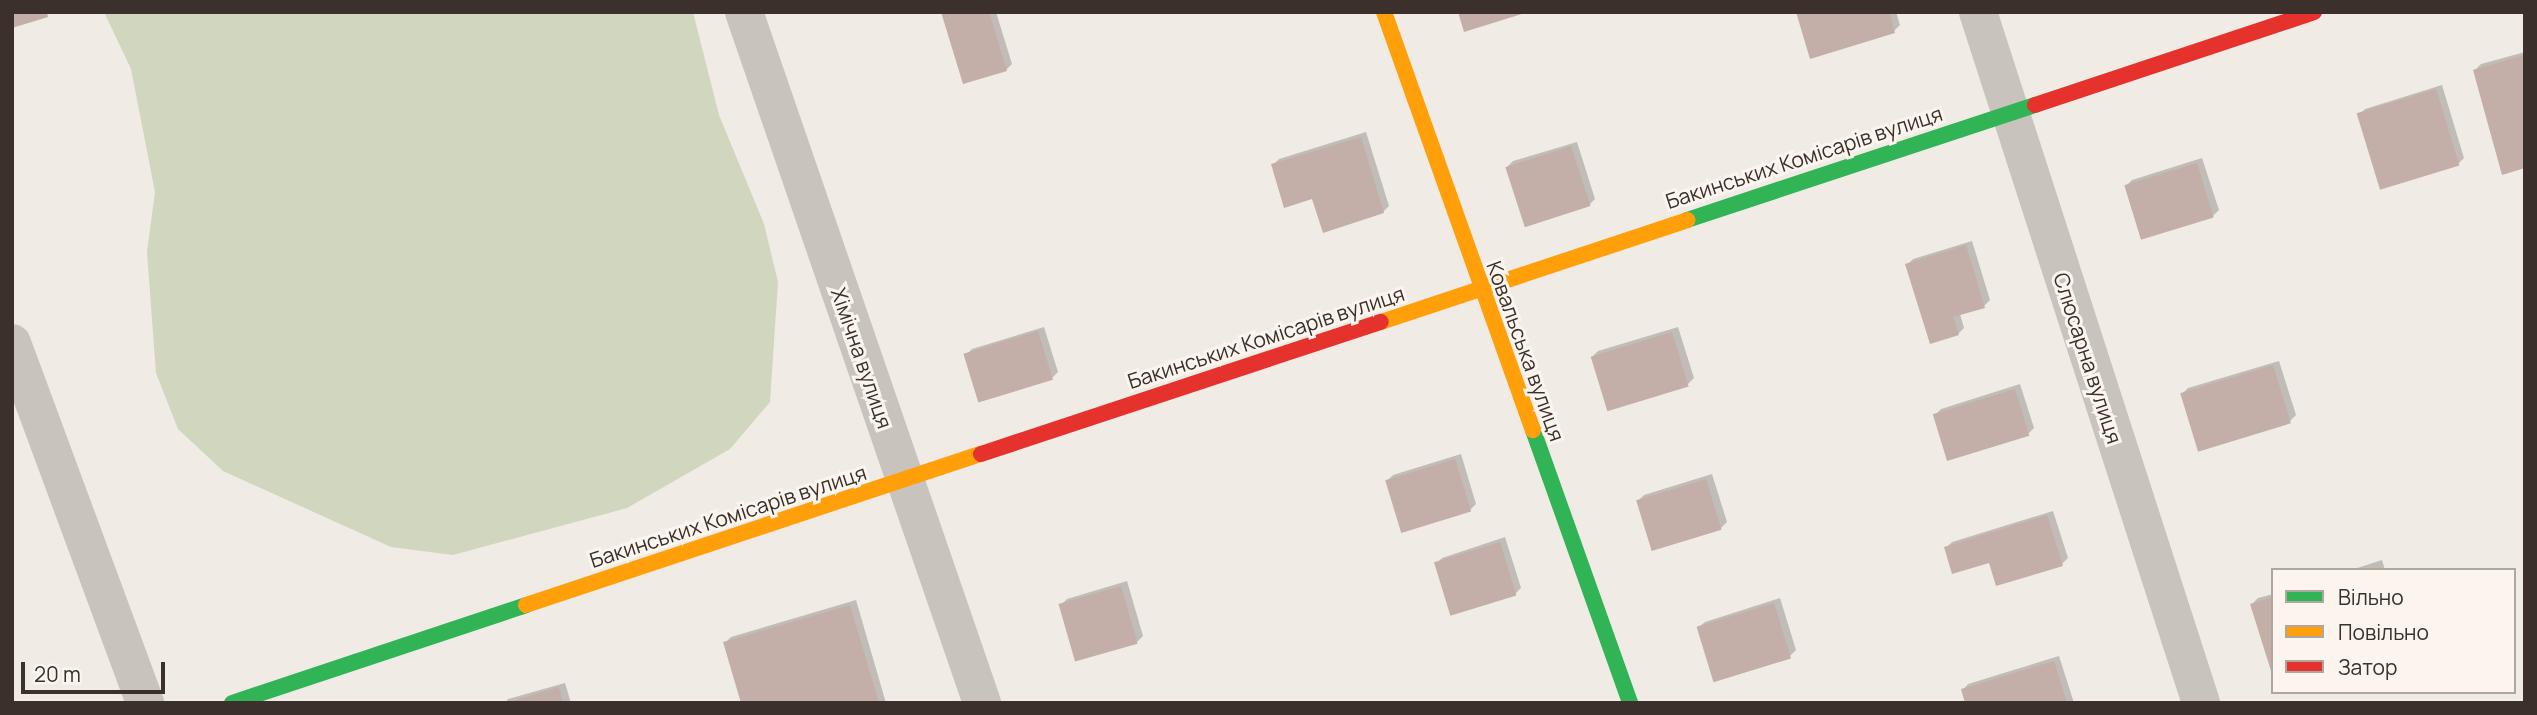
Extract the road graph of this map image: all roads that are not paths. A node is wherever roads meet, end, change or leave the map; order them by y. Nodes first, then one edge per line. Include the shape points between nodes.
1 (744, 12) edge
2 (1384, 12) edge
3 (1978, 12) edge
4 (2314, 12) edge
5 (2007, 111) junction
6 (1480, 287) junction
7 (12, 343) edge
8 (904, 479) junction
9 (145, 703) edge
10 (232, 703) edge
11 (982, 703) edge
12 (1630, 703) edge
13 (2201, 703) edge

1 - 8 street, Хімічна вулиця
2 - 6 street, Ковальська вулиця
3 - 5 street, Слюсарна вулиця
4 - 5 street, Бакинських Комісарів вулиця
5 - 6 street, Бакинських Комісарів вулиця
5 - 13 street, Слюсарна вулиця
6 - 8 street, Бакинських Комісарів вулиця
6 - 12 street, Ковальська вулиця
7 - 9 street
8 - 10 street, Бакинських Комісарів вулиця
8 - 11 street, Хімічна вулиця

